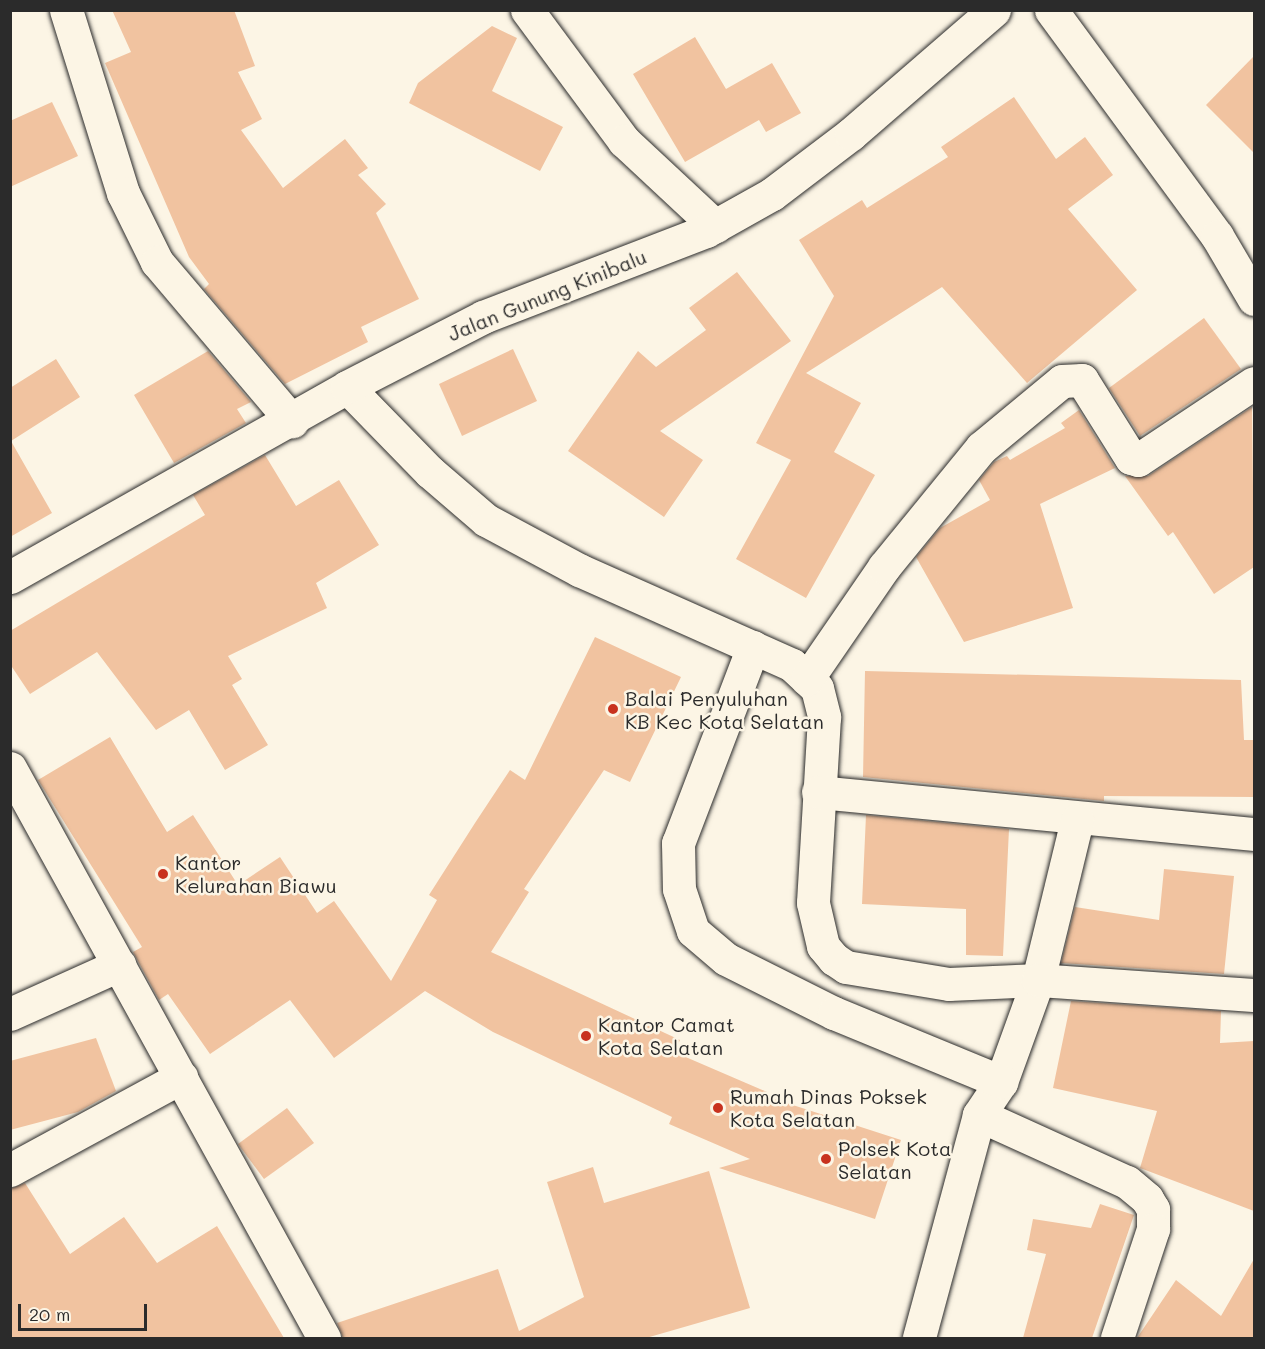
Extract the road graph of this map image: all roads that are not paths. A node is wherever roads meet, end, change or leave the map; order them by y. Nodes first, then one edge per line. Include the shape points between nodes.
1 (66, 10) edge
2 (527, 10) edge
3 (994, 10) edge
4 (1051, 10) edge
5 (715, 226) junction
6 (1254, 299) edge
7 (1254, 383) edge
8 (347, 387) junction
9 (292, 421) junction
10 (10, 577) edge
11 (753, 647) junction
12 (807, 679) junction
13 (10, 768) edge
14 (818, 792) junction
15 (1077, 819) junction
16 (1254, 834) edge
17 (119, 965) junction
18 (1038, 980) junction
19 (1254, 995) edge
20 (10, 1014) edge
21 (181, 1077) junction
22 (1001, 1082) junction
23 (979, 1115) junction
24 (10, 1170) edge
25 (324, 1338) edge
26 (919, 1338) edge
27 (1117, 1338) edge

1 - 9 street via 123,193 157,262
2 - 5 street via 624,141
3 - 5 street, Jalan Gunung Kinibalu via 816,163
4 - 6 street via 1217,236
5 - 8 street, Jalan Gunung Kinibalu via 483,317
7 - 12 street via 1138,460 1131,458 1082,380 1062,381 981,448 884,567
8 - 9 street, Jalan Gunung Kinibalu
8 - 11 street via 430,472 486,520 579,570
9 - 10 street, Jalan Gunung Kinibalu
11 - 12 street
11 - 22 street via 678,843 679,889 693,931 726,959 834,1013
12 - 14 street via 817,688 824,717
13 - 17 street
14 - 15 street
14 - 18 street via 813,903 823,946 834,959 846,968 949,984
15 - 16 street
15 - 18 street
17 - 20 street
17 - 21 street
18 - 19 street
18 - 22 street
21 - 24 street
21 - 25 street
22 - 23 street
23 - 26 street
23 - 27 street via 1127,1182 1147,1199 1153,1209 1153,1229

